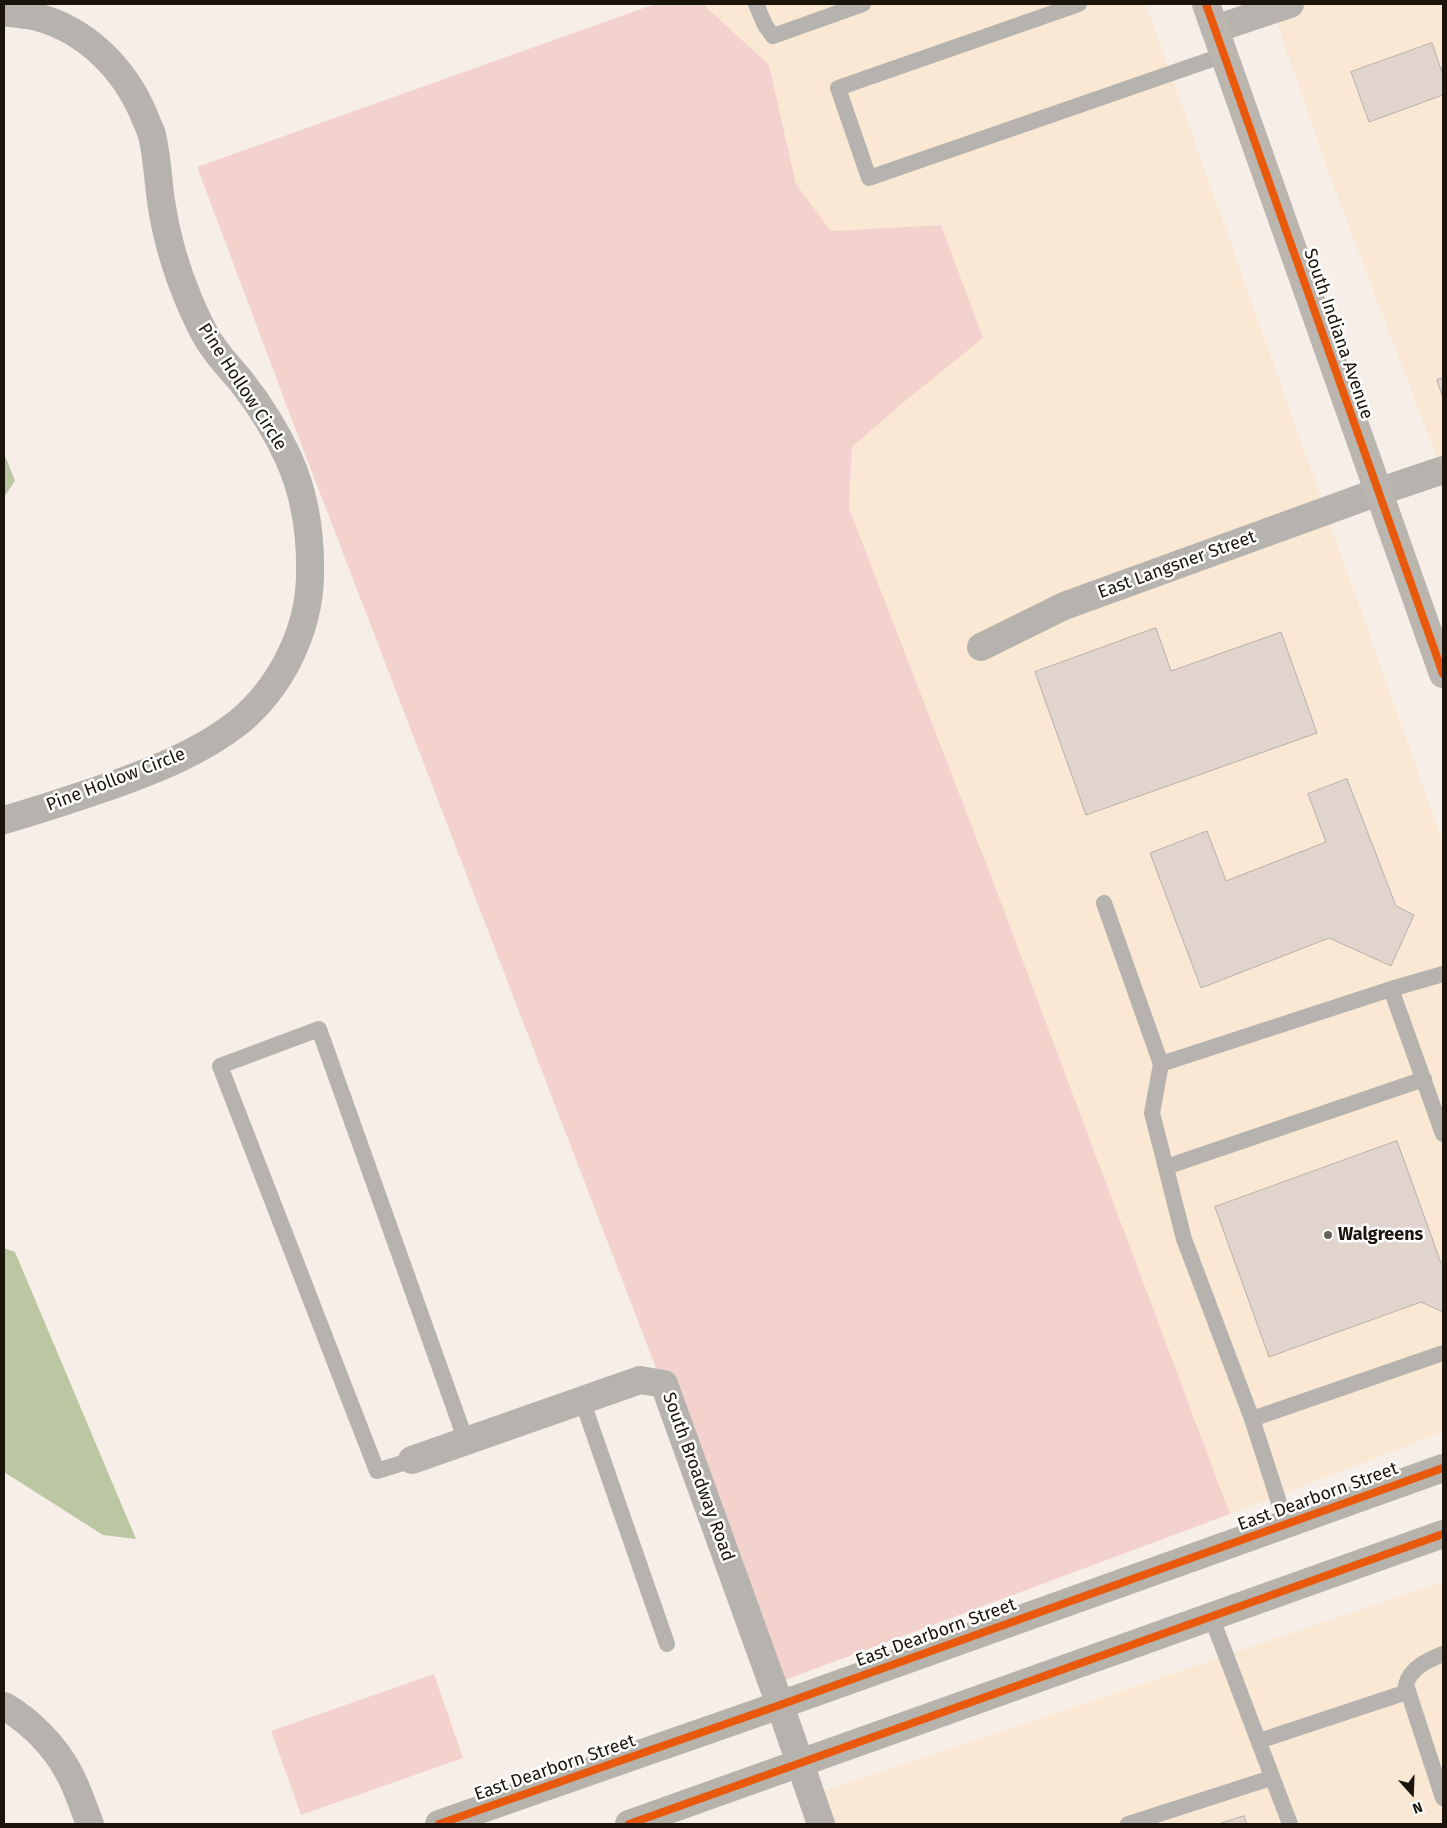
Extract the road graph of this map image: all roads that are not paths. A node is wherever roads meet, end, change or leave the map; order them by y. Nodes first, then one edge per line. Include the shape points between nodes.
1 (756, 4) edge
2 (863, 4) edge
3 (1079, 4) edge
4 (1206, 4) edge
5 (1290, 4) edge
6 (4, 12) edge
7 (1215, 29) junction
8 (1224, 54) junction
9 (1443, 470) edge
10 (1378, 492) junction
11 (981, 647) dead end
12 (1443, 674) edge
13 (4, 820) edge
14 (1104, 903) dead end
15 (1443, 974) edge
16 (1391, 989) junction
17 (1160, 1064) junction
18 (1424, 1079) junction
19 (1443, 1134) edge
20 (1166, 1168) junction
21 (1443, 1353) edge
22 (582, 1400) junction
23 (1252, 1419) junction
24 (466, 1442) junction
25 (412, 1460) joint
26 (1443, 1468) edge
27 (1286, 1524) junction
28 (1443, 1534) edge
29 (1211, 1616) junction
30 (667, 1644) dead end
31 (1443, 1654) edge
32 (1407, 1692) junction
33 (780, 1705) junction
34 (4, 1706) edge
35 (1259, 1741) junction
36 (800, 1764) junction
37 (1271, 1778) junction
38 (1443, 1798) edge
39 (90, 1824) edge
40 (439, 1824) edge
41 (628, 1824) edge
42 (821, 1824) edge
43 (1128, 1824) edge
44 (1290, 1824) edge

1 - 2 lane via 773,36
3 - 8 lane via 838,88 869,178
4 - 7 main road, South Indiana Avenue
5 - 7 street
6 - 13 street, Pine Hollow Circle via 37,17 68,28 109,60 137,98 152,134 161,204 178,276 211,346 244,384 288,456 298,482 311,548 306,613 293,650 283,670 238,722 200,748 150,772
7 - 8 main road, South Indiana Avenue
8 - 10 main road, South Indiana Avenue
9 - 10 street, East Langsner Street
10 - 11 street, East Langsner Street via 1064,606
10 - 12 main road, South Indiana Avenue
14 - 17 lane
15 - 16 lane
16 - 17 lane
16 - 18 lane
17 - 20 lane via 1152,1113
18 - 19 lane
18 - 20 lane
20 - 23 lane via 1184,1239
21 - 23 lane
22 - 24 street, South Broadway Road
22 - 30 lane
22 - 33 street, South Broadway Road via 640,1380 664,1384
23 - 27 lane
24 - 25 street, South Broadway Road
24 - 25 lane via 319,1029 220,1066 376,1471
26 - 27 main road, East Dearborn Street
27 - 33 main road, East Dearborn Street
28 - 29 main road
29 - 35 lane
29 - 36 main road
31 - 32 lane via 1424,1662 1414,1671 1407,1681
32 - 35 lane
32 - 38 lane
33 - 36 street, South Broadway Road
33 - 40 main road, East Dearborn Street
34 - 39 street via 24,1719 48,1742 69,1772
35 - 37 lane
36 - 41 main road
36 - 42 street, South Broadway Road
37 - 43 lane
37 - 44 lane

